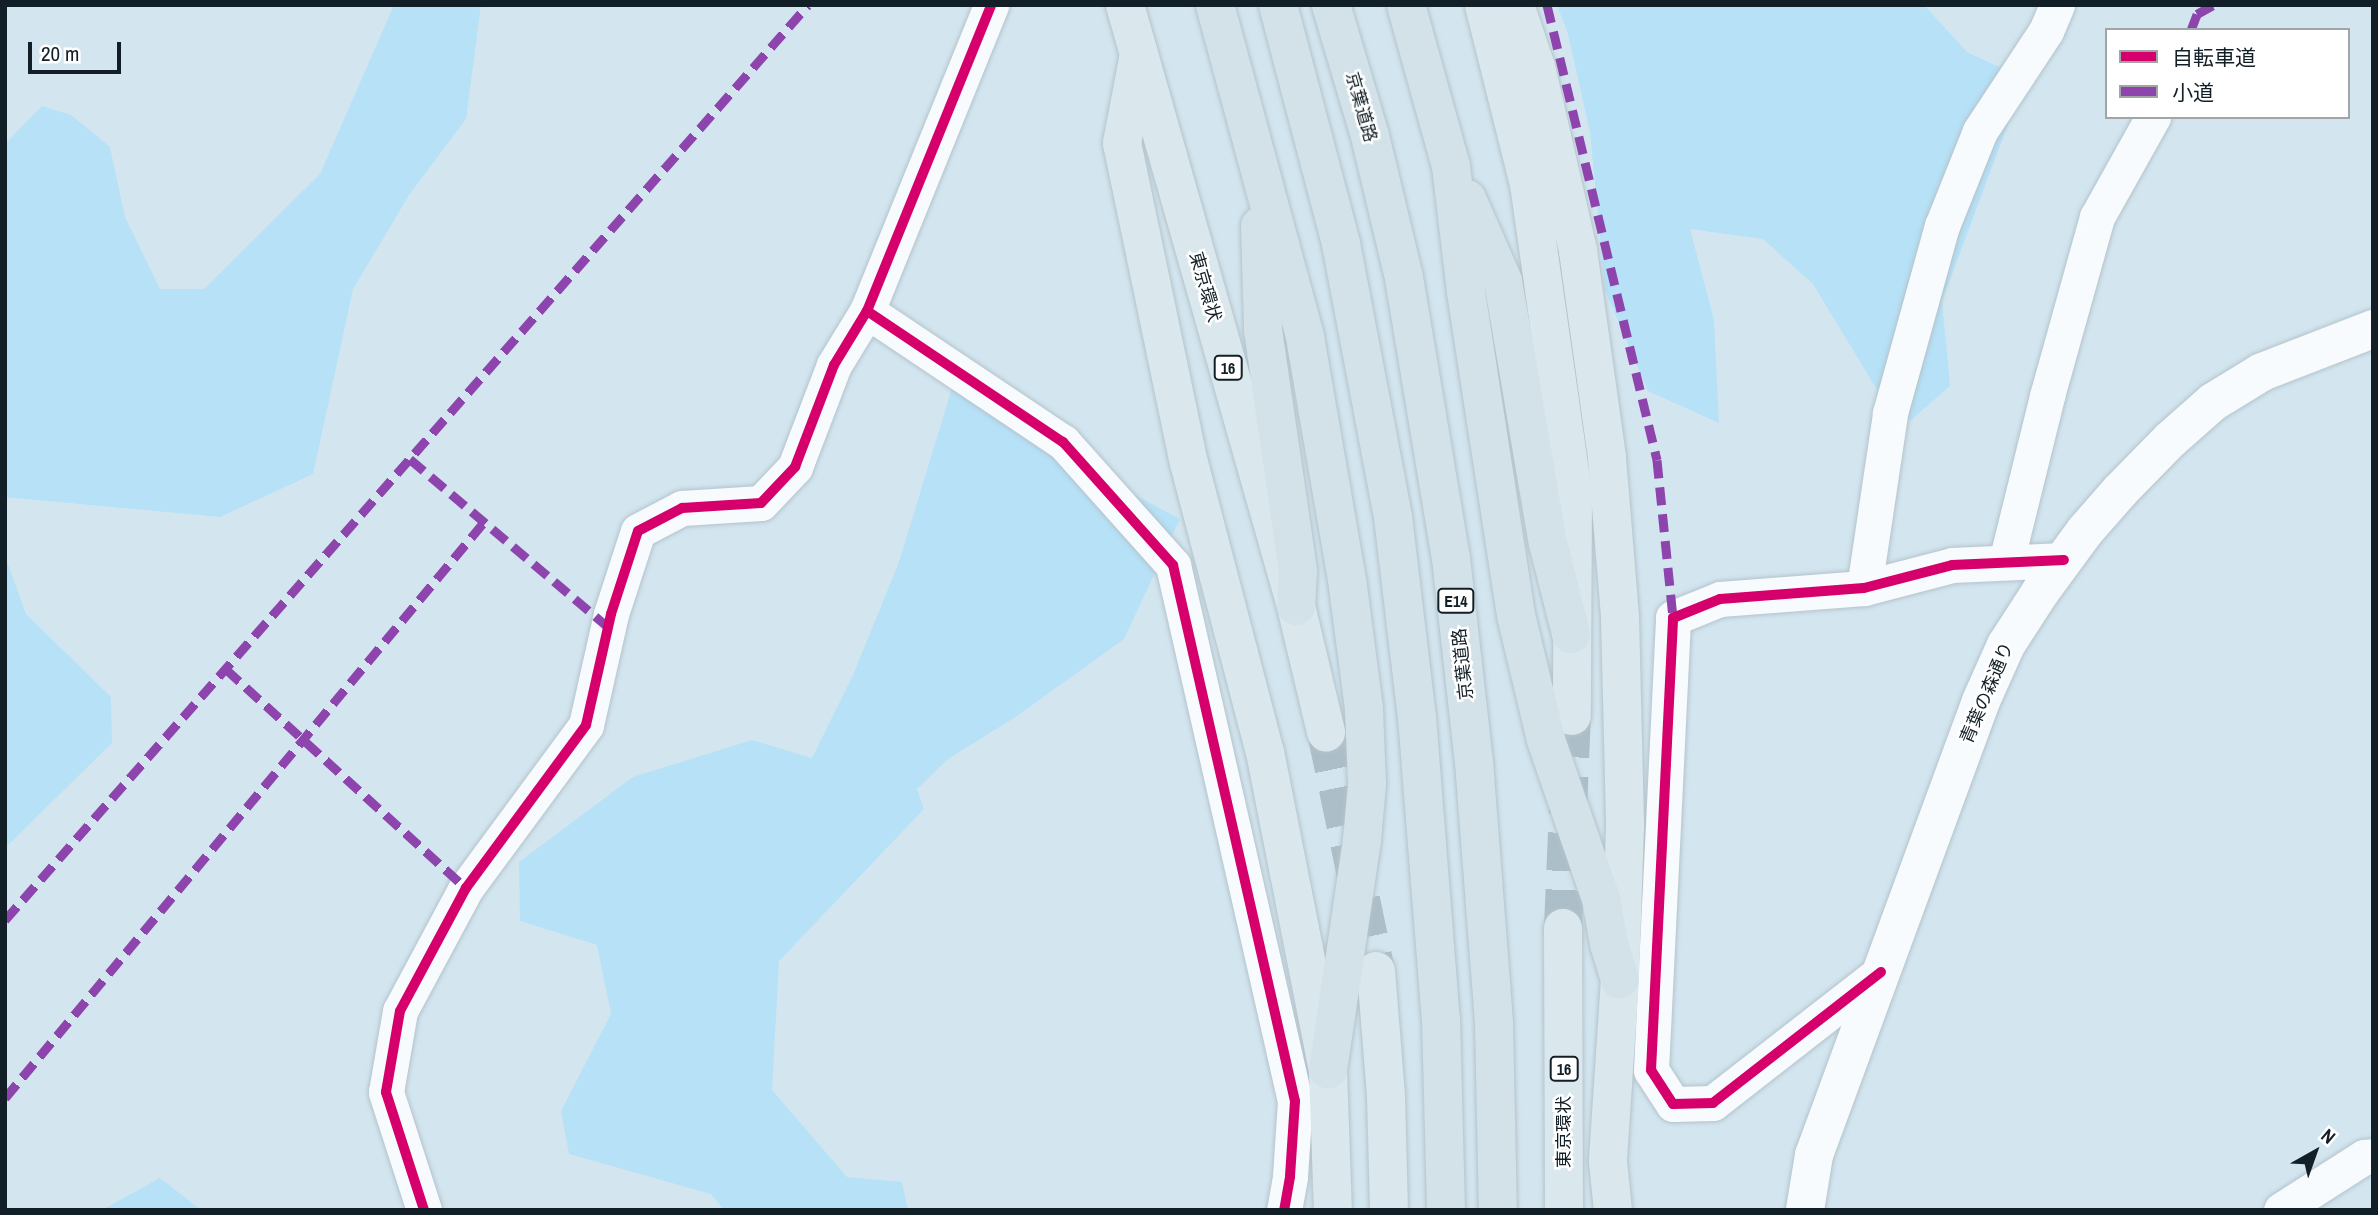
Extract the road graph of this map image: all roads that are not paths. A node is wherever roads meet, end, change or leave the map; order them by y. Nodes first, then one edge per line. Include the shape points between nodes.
1 (991, 5) edge
2 (1125, 5) edge
3 (1215, 5) edge
4 (1278, 5) edge
5 (1331, 5) edge
6 (1406, 5) edge
7 (1484, 5) edge
8 (1516, 5) edge
9 (2057, 5) edge
10 (1139, 54) junction
11 (2152, 119) edge
12 (1258, 164) junction
13 (1451, 166) junction
14 (867, 311) junction
15 (2373, 329) edge
16 (2064, 560) junction
17 (2006, 562) junction
18 (1864, 588) junction
19 (1296, 606) junction
20 (1571, 634) junction
21 (1572, 716) tunnel mouth
22 (1325, 732) tunnel mouth
23 (1563, 928) tunnel mouth
24 (1376, 971) tunnel mouth
25 (1881, 972) junction
26 (1620, 979) junction
27 (1328, 1070) junction
28 (2373, 1156) edge
29 (425, 1210) edge
30 (1284, 1210) edge
31 (1332, 1210) edge
32 (1390, 1210) edge
33 (1446, 1210) edge
34 (1498, 1210) edge
35 (1564, 1210) edge
36 (1613, 1210) edge
37 (1805, 1210) edge
38 (2281, 1210) edge

1 - 14 street
2 - 10 highway, 東京環状 / 16
3 - 12 highway
4 - 33 highway via 1341,244 1393,517 1417,717 1438,978
5 - 34 highway, 京葉道路 / E14 via 1370,136 1404,278 1451,558 1474,762 1494,1024
6 - 13 highway
7 - 20 highway via 1529,184 1573,495
8 - 26 highway via 1536,67 1578,251 1606,458 1620,617 1625,826
9 - 18 street via 2046,32 1980,131 1942,226 1890,414
10 - 19 highway, 東京環状 / 16
10 - 27 highway via 1122,143 1189,463 1265,752
11 - 17 street via 2097,217
12 - 19 highway via 1263,330 1298,570
12 - 27 highway via 1305,337 1364,709 1367,785 1362,840
13 - 20 highway via 1503,281 1548,543
13 - 26 highway via 1516,615 1546,740 1601,899
14 - 29 street via 834,365 796,467 761,503 682,508 638,531 611,614 586,725 466,888 400,1010 386,1092
14 - 30 street via 1063,442 1173,565 1295,1101
15 - 16 street, 青葉の森通り via 2262,372 2213,402 2120,491
16 - 17 street
16 - 25 street, 青葉の森通り via 2006,645 1981,701
17 - 18 street via 1952,565
18 - 25 street via 1720,599 1672,618 1651,1070 1673,1104 1713,1103
19 - 22 highway, 東京環状 / 16
20 - 21 highway
23 - 35 highway, 東京環状 / 16
24 - 32 highway via 1387,1096
25 - 37 street, 青葉の森通り via 1814,1155
26 - 36 highway via 1608,1162
27 - 31 highway
28 - 38 street via 2364,1157

